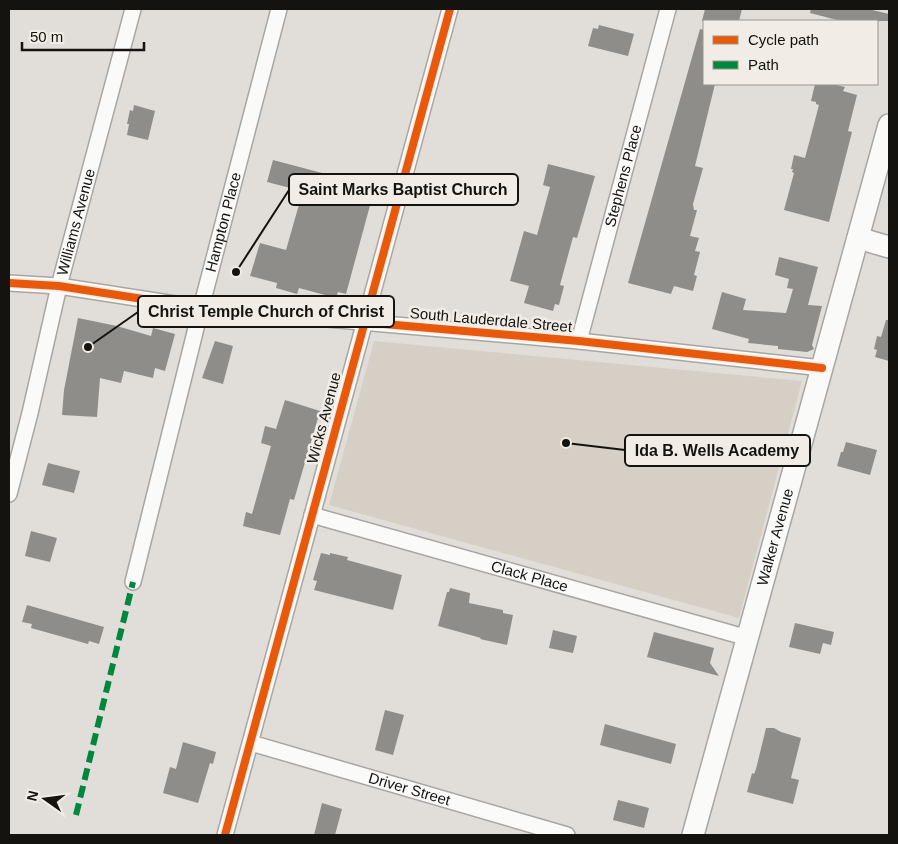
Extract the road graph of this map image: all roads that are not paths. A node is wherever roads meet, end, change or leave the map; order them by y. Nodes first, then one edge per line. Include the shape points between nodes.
1 (133, 9) edge
2 (279, 9) edge
3 (450, 9) edge
4 (668, 9) edge
5 (889, 125) edge
6 (858, 238) junction
7 (889, 247) edge
8 (9, 283) edge
9 (59, 286) junction
10 (201, 308) junction
11 (364, 323) junction
12 (579, 341) junction
13 (822, 368) junction
14 (9, 494) edge
15 (312, 515) junction
16 (133, 582) dead end
17 (748, 638) junction
18 (251, 743) junction
19 (225, 835) edge
20 (567, 835) edge
21 (693, 835) edge

1 - 9 street, Williams Avenue
2 - 10 street, Hampton Place
3 - 11 street, Wicks Avenue
4 - 12 street, Stephens Place
5 - 6 street, Walker Avenue
6 - 7 street
6 - 13 street, Walker Avenue
8 - 9 street, South Lauderdale Street
9 - 10 street, South Lauderdale Street
9 - 14 street, Williams Avenue
10 - 11 street, South Lauderdale Street
10 - 16 street, Hampton Place
11 - 12 street, South Lauderdale Street
11 - 15 street, Wicks Avenue
12 - 13 street, South Lauderdale Street
13 - 17 street, Walker Avenue
15 - 17 street, Clack Place
15 - 18 street, Wicks Avenue
17 - 21 street, Walker Avenue
18 - 19 street, Wicks Avenue
18 - 20 street, Driver Street

